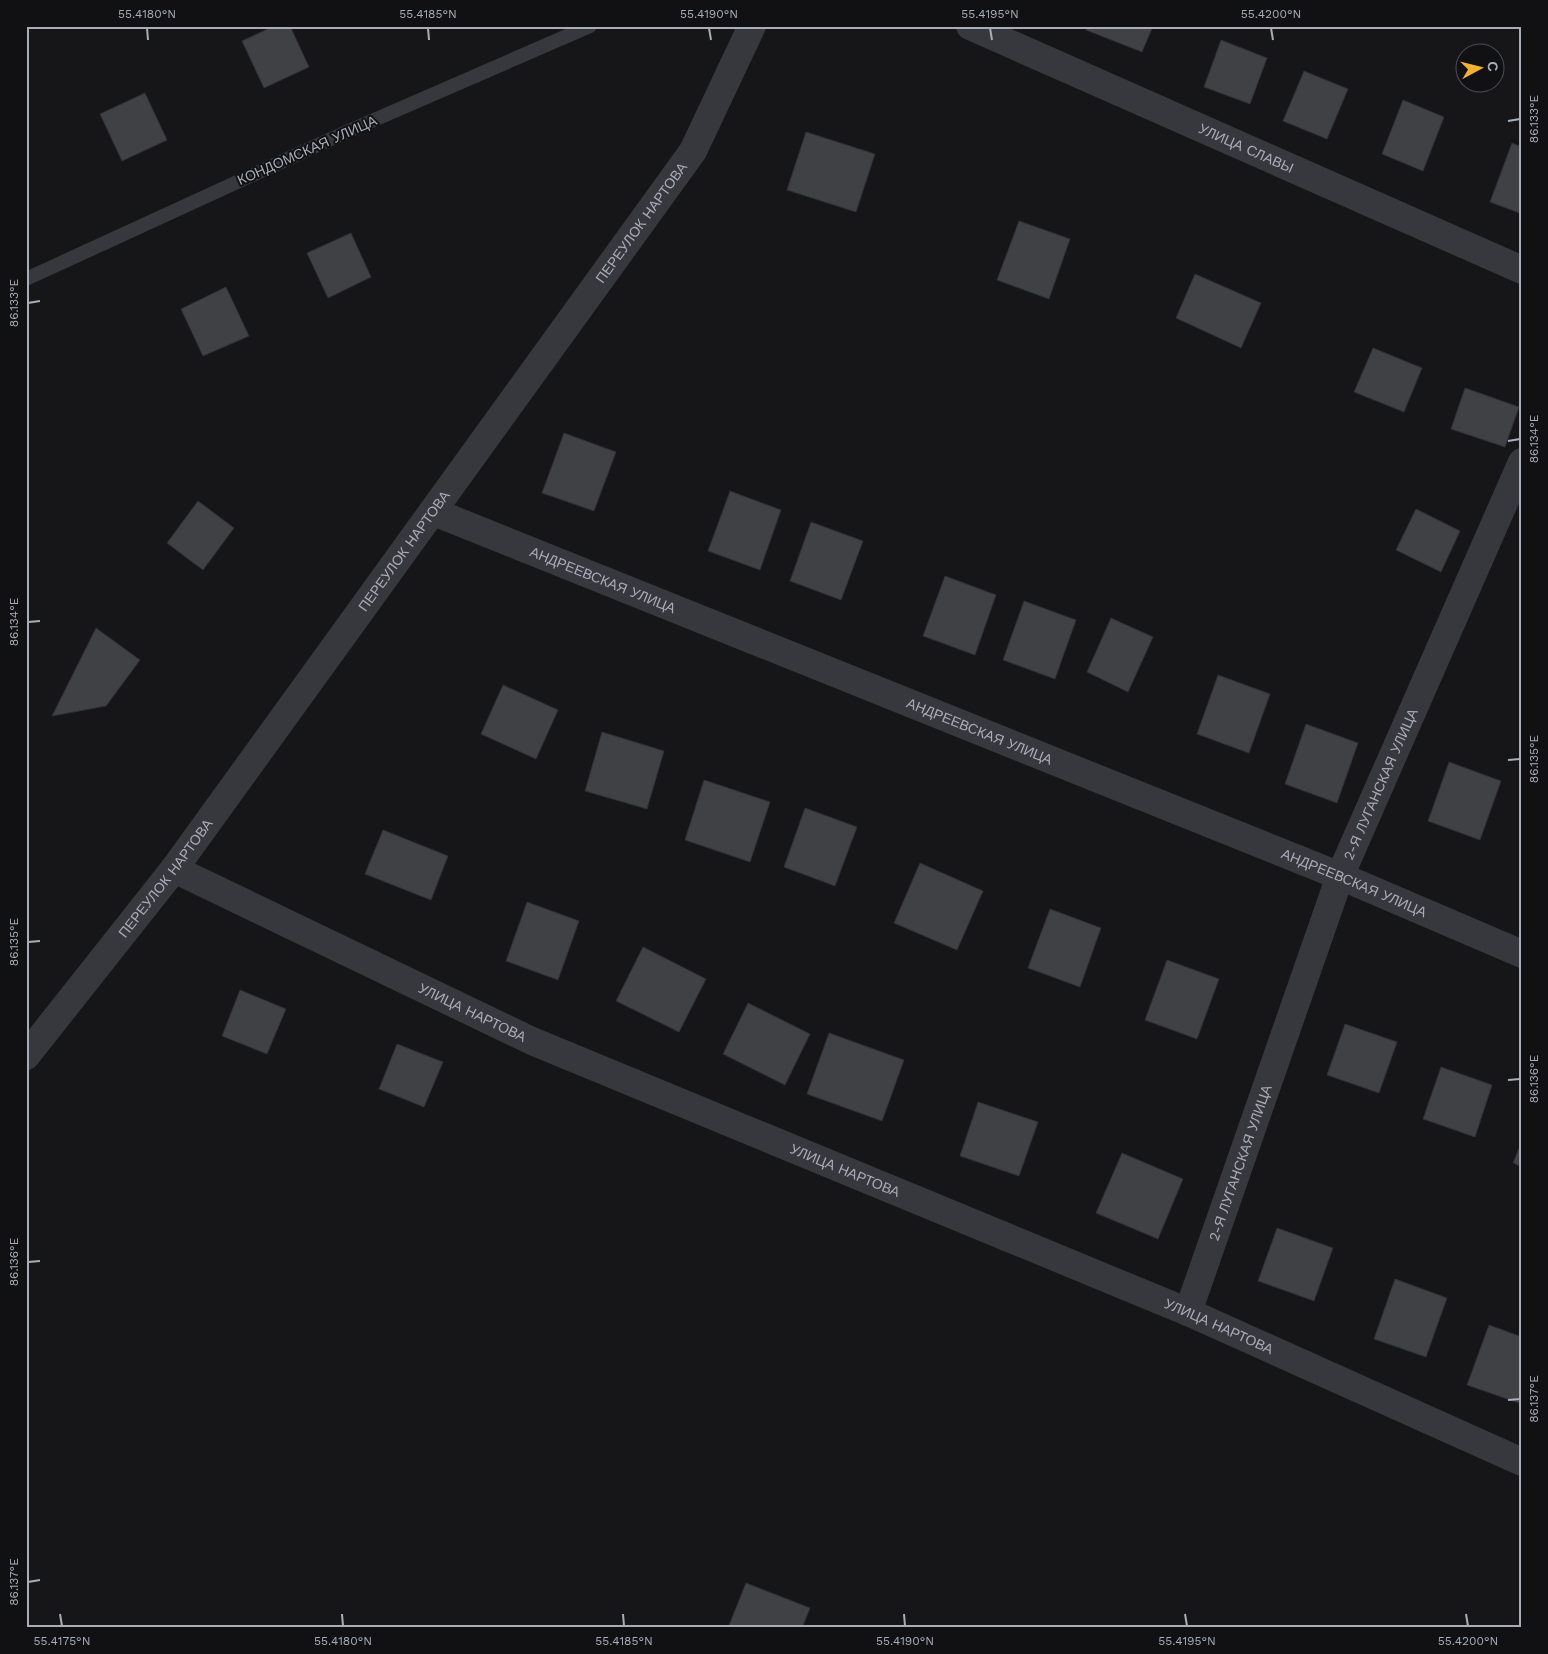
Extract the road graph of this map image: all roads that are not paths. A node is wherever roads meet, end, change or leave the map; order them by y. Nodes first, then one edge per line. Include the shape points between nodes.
1 (590, 26) edge
2 (752, 26) edge
3 (970, 26) edge
4 (1522, 270) edge
5 (26, 279) edge
6 (1522, 462) edge
7 (434, 512) junction
8 (174, 869) junction
9 (1340, 876) junction
10 (1522, 954) edge
11 (26, 1056) edge
12 (1188, 1312) junction
13 (1522, 1462) edge

1 - 5 lane, КОНДОМСКАЯ УЛИЦА via 344,132
2 - 7 street, ПЕРЕУЛОК НАРТОВА via 693,151
3 - 4 street, УЛИЦА СЛАВЫ
6 - 9 street, 2-Я ЛУГАНСКАЯ УЛИЦА
7 - 8 street, ПЕРЕУЛОК НАРТОВА
7 - 9 street, АНДРЕЕВСКАЯ УЛИЦА
8 - 11 street, ПЕРЕУЛОК НАРТОВА
8 - 12 street, УЛИЦА НАРТОВА via 532,1041
9 - 10 street, АНДРЕЕВСКАЯ УЛИЦА
9 - 12 street, 2-Я ЛУГАНСКАЯ УЛИЦА
12 - 13 street, УЛИЦА НАРТОВА

